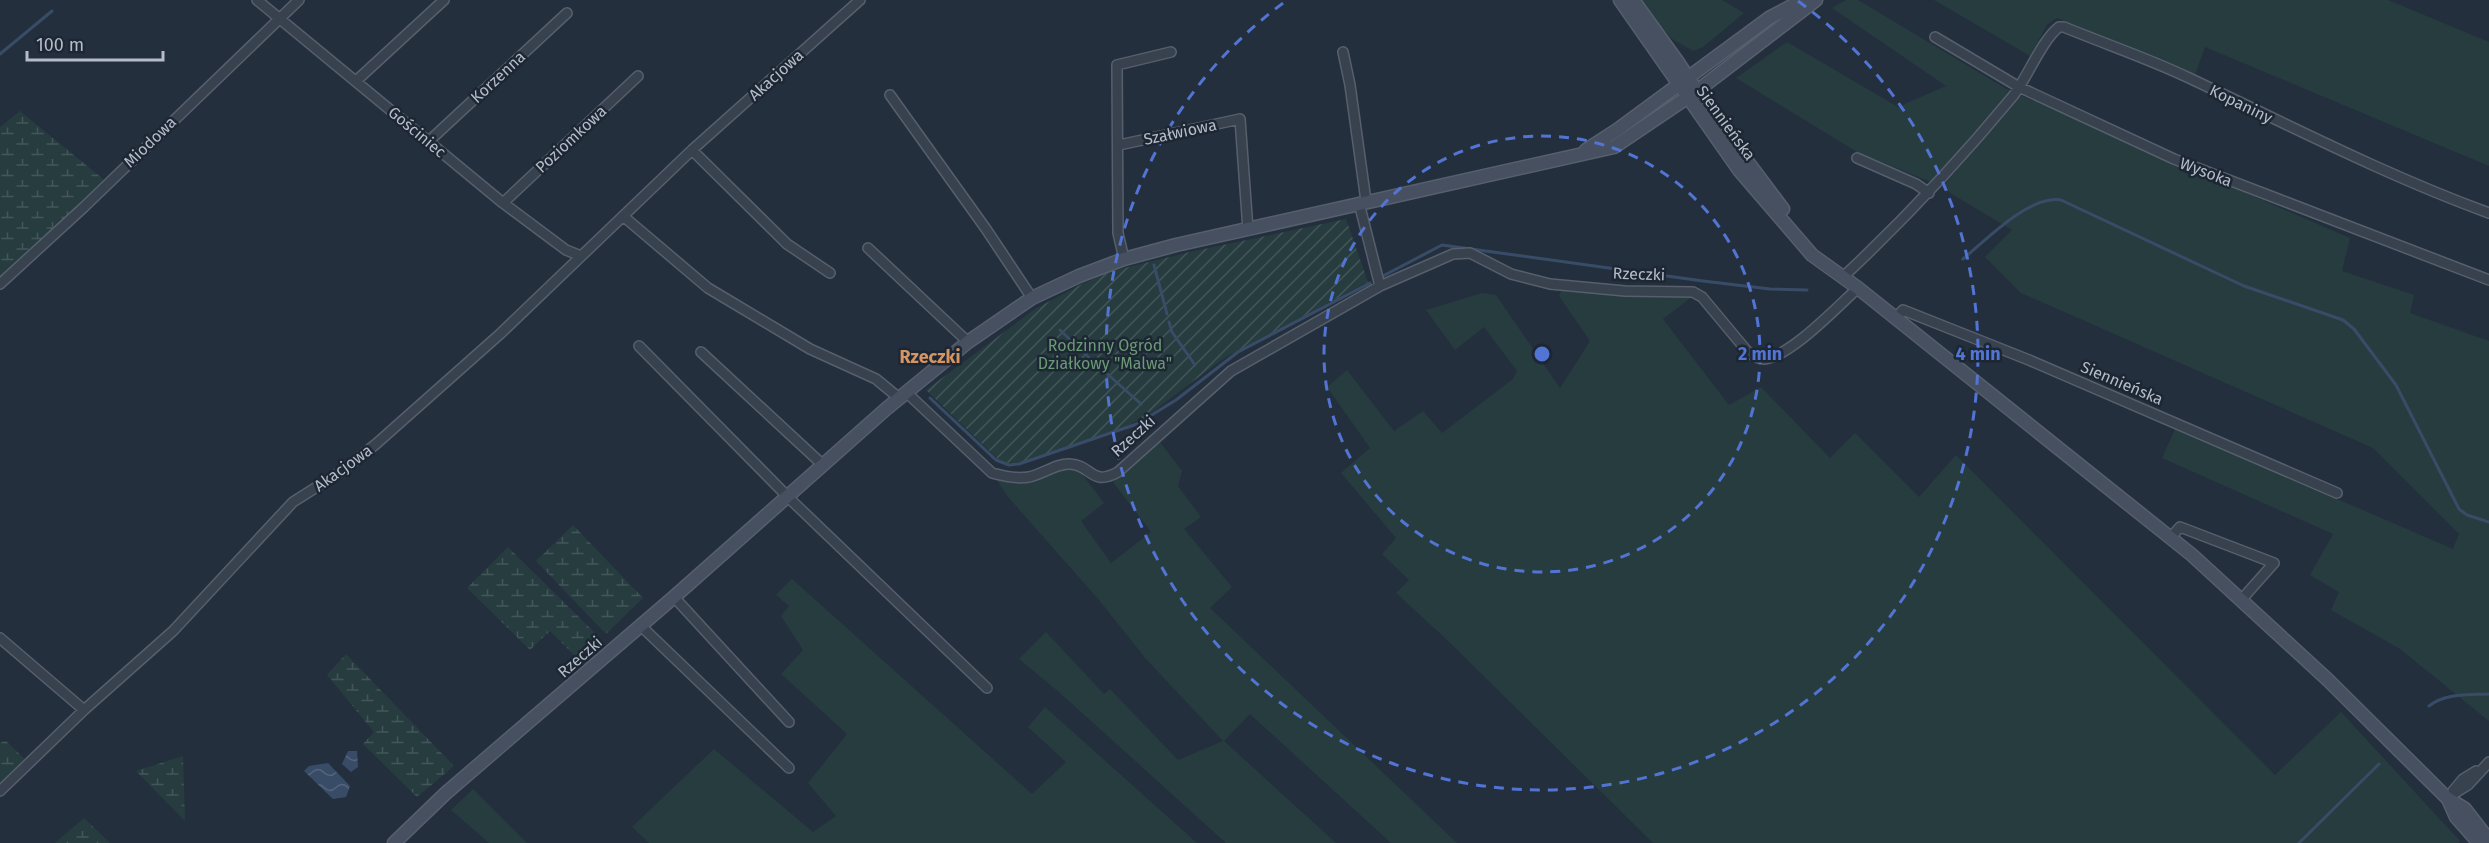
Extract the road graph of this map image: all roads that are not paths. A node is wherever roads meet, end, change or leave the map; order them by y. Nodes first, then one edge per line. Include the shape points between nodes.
1 (257, 0) edge
2 (299, 0) edge
3 (444, 0) edge
4 (860, 0) edge
5 (1620, 0) edge
6 (1633, 0) edge
7 (1803, 0) edge
8 (1816, 0) edge
9 (567, 13) dead end
10 (279, 18) junction
11 (1935, 37) dead end
12 (1171, 52) dead end
13 (1343, 52) dead end
14 (638, 76) dead end
15 (356, 81) junction
16 (1683, 81) junction
17 (2019, 87) junction
18 (1692, 94) junction
19 (890, 95) dead end
20 (428, 142) junction
21 (1119, 145) junction
22 (692, 150) junction
23 (1577, 155) junction
24 (1857, 158) dead end
25 (1929, 193) junction
26 (503, 202) junction
27 (1363, 202) junction
28 (2489, 213) edge
29 (622, 216) junction
30 (1248, 230) junction
31 (868, 248) dead end
32 (581, 256) junction
33 (1124, 259) junction
34 (830, 273) dead end
35 (1843, 277) junction
36 (2489, 280) edge
37 (0, 284) edge
38 (1380, 286) junction
39 (1858, 288) junction
40 (1032, 298) junction
41 (1896, 318) junction
42 (968, 342) junction
43 (639, 346) dead end
44 (701, 352) dead end
45 (903, 395) junction
46 (824, 465) junction
47 (2337, 493) dead end
48 (788, 497) junction
49 (2171, 537) junction
50 (674, 597) junction
51 (2242, 599) junction
52 (641, 626) junction
53 (0, 638) edge
54 (987, 688) dead end
55 (84, 710) junction
56 (789, 722) dead end
57 (2487, 763) edge
58 (789, 768) dead end
59 (0, 791) edge
60 (2447, 798) junction
61 (2489, 840) edge
62 (394, 843) edge
63 (2479, 843) edge

1 - 10 street, Gościniec
2 - 10 street, Miodowa
3 - 15 street
4 - 22 street, Akacjowa
5 - 16 main road, Siennieńska
6 - 16 main road, Siennieńska
7 - 16 main road, Rzeczki via 1769,18
8 - 18 main road, Rzeczki
9 - 20 street, Korzenna
10 - 15 street, Gościniec
10 - 37 street, Miodowa
11 - 17 street, Wysoka
12 - 21 street, Szałwiowa via 1117,65
13 - 27 street
14 - 26 street, Poziomkowa
15 - 20 street, Gościniec
16 - 18 main road, Siennieńska
16 - 23 main road, Rzeczki
17 - 25 street
17 - 28 street, Kopaniny via 2050,36 2064,27 2184,75 2329,147
17 - 36 street, Wysoka via 2174,159
18 - 23 main road, Rzeczki via 1614,147
18 - 35 main road, Siennieńska via 1739,170 1798,241
19 - 40 street
20 - 26 street, Gościniec
21 - 30 street, Szałwiowa via 1240,119
21 - 33 street, Szałwiowa via 1118,233
22 - 29 street, Akacjowa
22 - 34 street via 787,244
23 - 27 main road, Rzeczki
24 - 25 street
25 - 35 street
26 - 32 street, Gościniec via 566,250
27 - 30 main road, Rzeczki
27 - 38 street
29 - 32 street, Akacjowa
29 - 45 street, Rzeczki via 708,288 810,349
30 - 33 main road, Rzeczki
31 - 42 street
32 - 55 street, Akacjowa via 376,444 293,502 173,630
33 - 40 main road, Rzeczki
35 - 39 main road, Siennieńska
38 - 39 street, Rzeczki via 1453,254 1470,253 1511,274 1550,284 1693,292 1702,297 1747,351 1764,358 1793,346
38 - 45 street, Rzeczki via 1231,371 1108,477 1096,477 1070,464 1031,477 992,473
39 - 41 main road, Siennieńska
40 - 42 main road, Rzeczki
41 - 47 street, Siennieńska via 1903,310 1924,318
41 - 49 main road, Siennieńska
42 - 45 main road, Rzeczki
43 - 48 street
44 - 46 street
45 - 46 main road, Rzeczki
46 - 48 main road, Rzeczki
48 - 50 main road, Rzeczki
48 - 54 street
49 - 51 main road, Siennieńska
49 - 51 street via 2180,526 2274,563
50 - 52 main road, Rzeczki
50 - 56 street
51 - 60 main road, Siennieńska
52 - 58 street
52 - 62 main road, Rzeczki
53 - 55 street
55 - 59 street, Akacjowa
57 - 60 street via 2463,779
60 - 61 main road, Siennieńska via 2465,809
60 - 63 main road, Siennieńska via 2456,817

